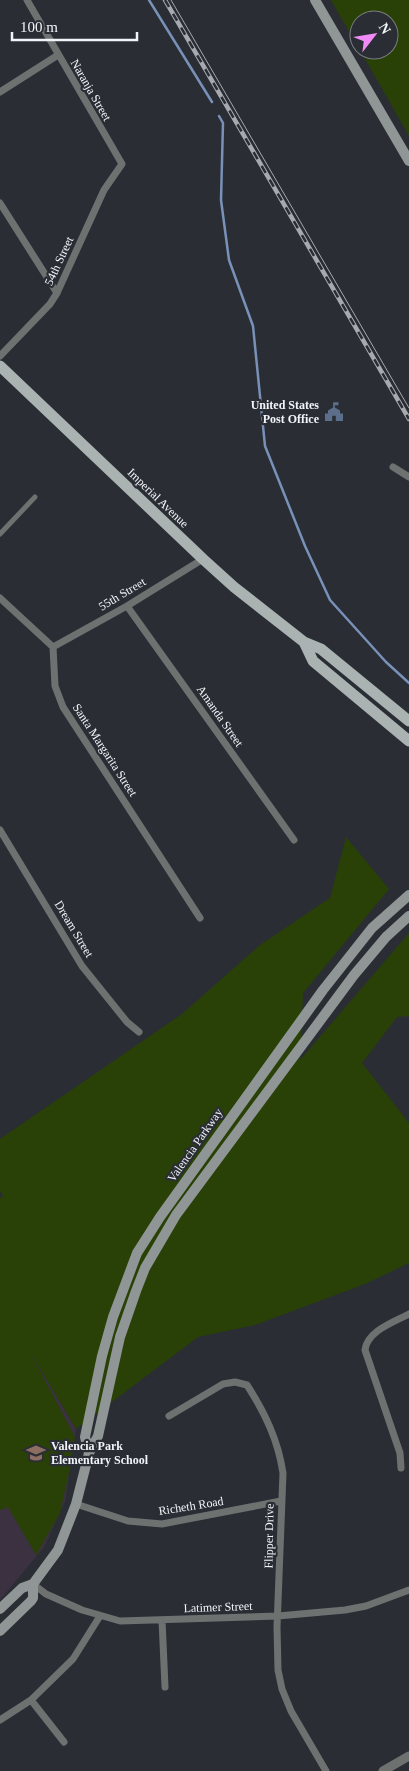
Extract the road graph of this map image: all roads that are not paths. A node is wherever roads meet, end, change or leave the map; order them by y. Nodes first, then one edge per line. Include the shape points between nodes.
1 (27, 0) edge
2 (315, 0) edge
3 (58, 55) junction
4 (0, 92) edge
5 (409, 161) edge
6 (122, 164) joint
7 (0, 202) edge
8 (57, 293) junction
9 (0, 356) edge
10 (0, 366) edge
11 (393, 466) dead end
12 (409, 477) edge
13 (35, 497) dead end
14 (0, 534) edge
15 (203, 559) junction
16 (0, 598) edge
17 (127, 606) junction
18 (304, 642) junction
19 (53, 648) junction
20 (409, 721) edge
21 (409, 741) edge
22 (0, 830) edge
23 (7, 840) junction
24 (294, 840) dead end
25 (0, 844) edge
26 (409, 895) edge
27 (409, 916) edge
28 (200, 918) dead end
29 (139, 1032) dead end
30 (409, 1314) edge
31 (170, 1416) dead end
32 (89, 1452) junction
33 (401, 1468) dead end
34 (281, 1501) junction
35 (76, 1504) junction
36 (33, 1584) junction
37 (409, 1590) edge
38 (0, 1609) edge
39 (100, 1616) junction
40 (278, 1616) junction
41 (162, 1620) junction
42 (0, 1631) edge
43 (165, 1688) dead end
44 (31, 1700) junction
45 (0, 1720) edge
46 (64, 1742) dead end
47 (409, 1756) edge
48 (326, 1771) edge
49 (383, 1771) edge

1 - 3 street, Naranja Street
2 - 5 main road
3 - 4 street
3 - 6 street, Naranja Street
6 - 8 street, 54th Street via 104,190
7 - 8 street
8 - 9 street, 54th Street
10 - 15 main road, Imperial Avenue
11 - 12 street
13 - 14 street
15 - 17 street, 55th Street
15 - 18 main road, Imperial Avenue
16 - 19 street
17 - 19 street, 55th Street
17 - 24 street, Amanda Street
18 - 20 main road, Imperial Avenue via 321,649
18 - 21 main road, Imperial Avenue via 313,661
19 - 28 street, Santa Margarita Street via 55,686 63,707
22 - 23 street, Dream Street
23 - 25 street
23 - 29 street, Dream Street via 82,966 127,1022
26 - 32 main road, Valencia Parkway via 372,928 323,990 137,1253 102,1356 85,1437
27 - 32 main road, Valencia Parkway via 386,937 354,975 176,1215 145,1268 136,1291 120,1337 98,1436
30 - 33 street via 372,1336 366,1342 365,1350 400,1453
31 - 34 street, Flipper Drive via 223,1384 247,1385 274,1435 280,1454 283,1472
32 - 35 main road, Valencia Parkway
34 - 35 street, Richeth Road via 162,1524 128,1521
34 - 40 street, Flipper Drive
35 - 36 main road, Valencia Parkway via 58,1550
36 - 38 main road, Valencia Parkway via 22,1588
36 - 39 street, Latimer Street via 46,1594
36 - 42 main road, Valencia Parkway via 31,1601
37 - 40 street, Latimer Street via 366,1606
39 - 41 street, Latimer Street via 120,1621
39 - 44 street via 73,1660
40 - 41 street, Latimer Street
40 - 48 street, Flipper Drive via 278,1670 282,1689
41 - 43 street
44 - 45 street
44 - 46 street
47 - 49 street

